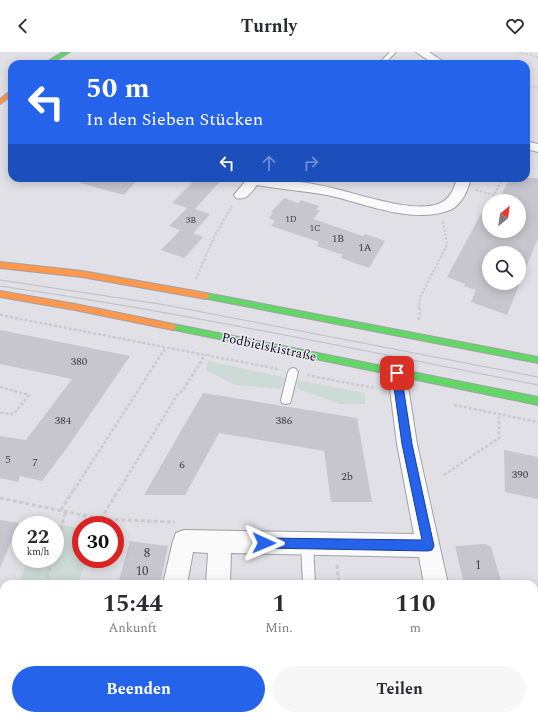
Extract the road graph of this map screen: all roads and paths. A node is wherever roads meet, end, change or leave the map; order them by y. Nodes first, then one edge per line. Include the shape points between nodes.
1 (393, 52) edge
2 (421, 52) edge
3 (516, 52) edge
4 (62, 53) edge
5 (538, 57) edge
6 (52, 60) edge
7 (385, 60) edge
8 (435, 60) edge
9 (252, 182) edge
10 (267, 182) edge
11 (463, 182) edge
12 (501, 182) edge
13 (241, 195) joint
14 (437, 210) junction
15 (0, 265) edge
16 (172, 290) junction
17 (0, 294) edge
18 (0, 315) edge
19 (430, 340) junction
20 (166, 347) junction
21 (205, 355) junction
22 (538, 360) edge
23 (293, 372) junction
24 (398, 383) junction
25 (0, 387) edge
26 (286, 400) dead end
27 (538, 400) edge
28 (447, 403) dead end
29 (0, 412) edge
30 (499, 414) junction
31 (538, 422) edge
32 (444, 475) dead end
33 (0, 498) edge
34 (61, 510) junction
35 (66, 512) junction
36 (89, 516) edge
37 (102, 516) edge
38 (64, 519) edge
39 (124, 519) edge
40 (184, 541) junction
41 (220, 542) junction
42 (307, 544) junction
43 (428, 546) junction
44 (49, 568) edge
45 (45, 580) edge
46 (176, 580) edge
47 (218, 580) edge
48 (310, 580) edge
49 (435, 580) edge

1 - 7 lane
2 - 8 street
3 - 5 path
4 - 6 main road
9 - 13 street
10 - 14 street via 336,193 415,210
11 - 12 path via 494,195
11 - 14 street via 454,201
13 - 16 path via 230,208 196,279 175,284
14 - 19 path via 445,227 447,245 420,296 418,319 430,330
15 - 16 main road via 82,274
16 - 19 main road
17 - 24 main road, Podbielskistraße via 75,307
18 - 20 path
19 - 22 main road
20 - 21 path
20 - 34 path
21 - 23 path
21 - 37 path
23 - 24 path
23 - 26 lane
24 - 27 main road, Podbielskistraße
24 - 43 street via 407,444
25 - 29 path via 29,395 14,414
28 - 30 path
30 - 31 path
30 - 32 path via 499,438
33 - 34 path
34 - 35 path
35 - 36 path
35 - 38 path
39 - 40 path via 188,522
40 - 41 street
40 - 46 street
41 - 42 street
41 - 47 street
42 - 43 street
42 - 48 lane
43 - 49 street
44 - 45 path

